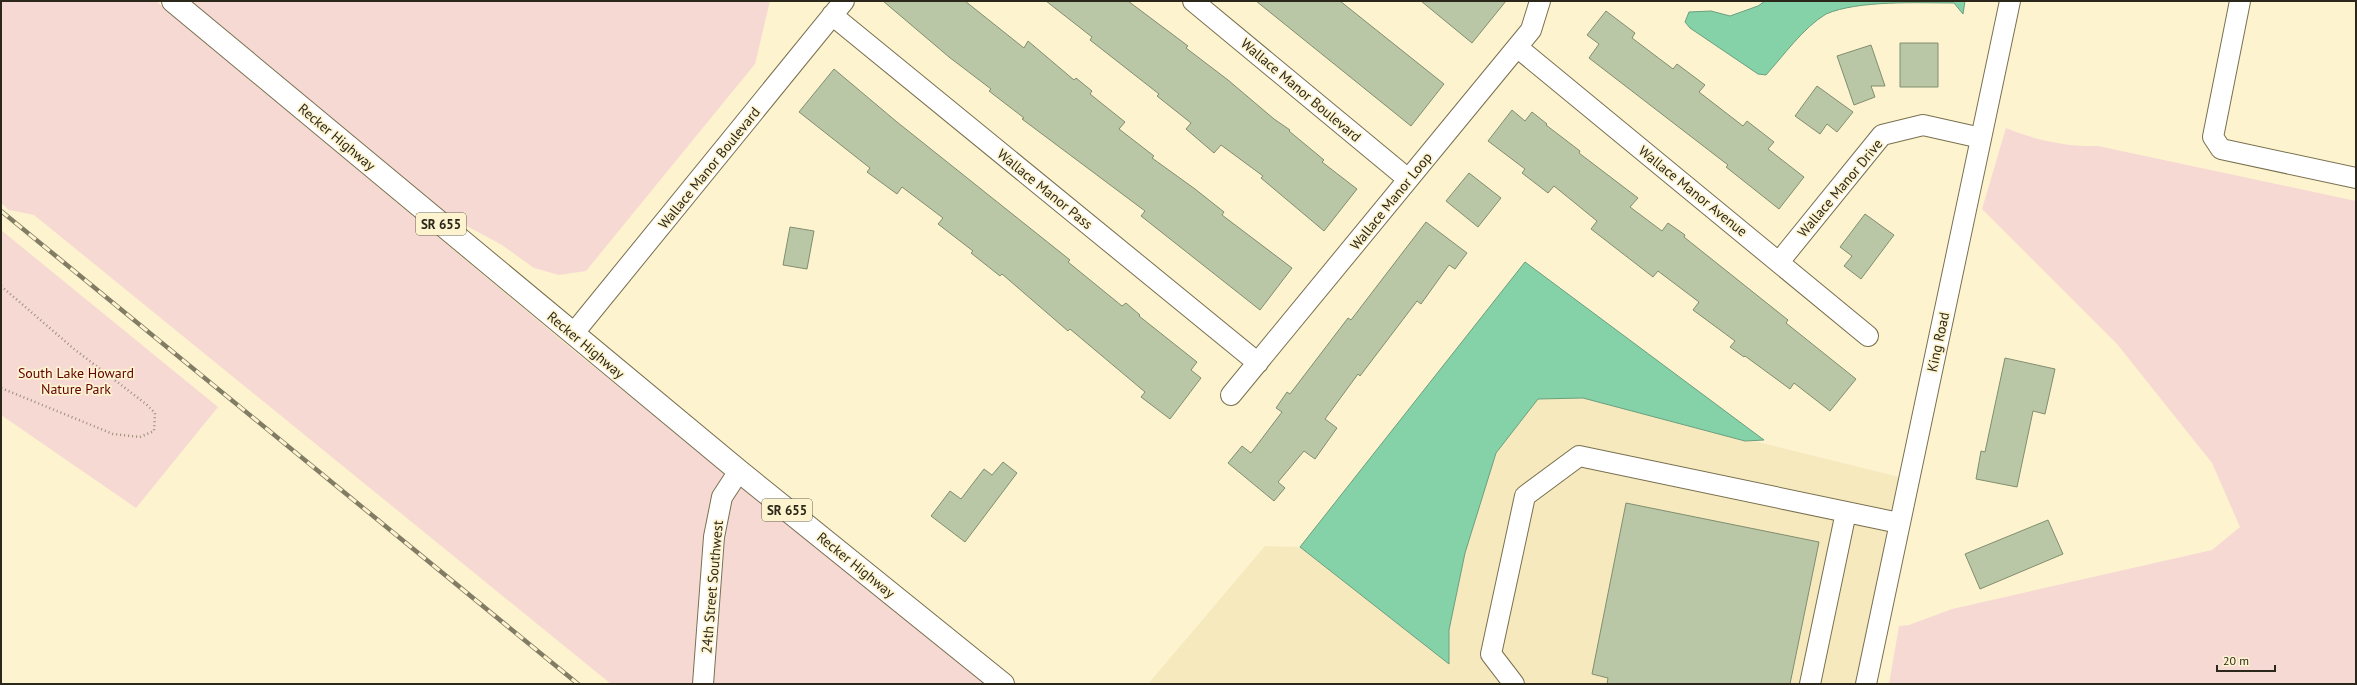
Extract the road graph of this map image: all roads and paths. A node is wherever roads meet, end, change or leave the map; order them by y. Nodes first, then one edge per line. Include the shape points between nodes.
1 (174, 1) edge
2 (1193, 1) edge
3 (1540, 1) edge
4 (2010, 1) edge
5 (2240, 1) edge
6 (838, 8) edge
7 (1517, 47) junction
8 (1981, 138) junction
9 (2356, 178) edge
10 (1408, 179) junction
11 (1779, 262) junction
12 (1, 286) edge
13 (574, 334) junction
14 (1868, 336) dead end
15 (1258, 363) junction
16 (1, 388) edge
17 (1231, 395) dead end
18 (739, 471) junction
19 (1846, 512) junction
20 (1899, 523) junction
21 (703, 684) edge
22 (1003, 684) edge
23 (1514, 684) edge
24 (1810, 684) edge
25 (1866, 684) edge

1 - 13 main road, Recker Highway / SR 655
2 - 10 street, Wallace Manor Boulevard
3 - 7 street, Wallace Manor Loop via 1531,30
4 - 8 street, King Road
5 - 9 street via 2213,138 2221,149
6 - 13 street, Wallace Manor Boulevard
6 - 15 street, Wallace Manor Pass
7 - 10 street, Wallace Manor Loop
7 - 11 street, Wallace Manor Avenue
8 - 11 street, Wallace Manor Drive via 1922,125 1882,135
8 - 20 street, King Road
10 - 15 street, Wallace Manor Loop
11 - 14 street, Wallace Manor Avenue
12 - 16 path via 74,349 146,404 155,413 154,431 140,437 113,434
13 - 18 main road, Recker Highway / SR 655
15 - 17 street, Wallace Manor Loop
18 - 21 street, 24th Street Southwest via 722,498 714,537
18 - 22 main road, Recker Highway / SR 655
19 - 20 street
19 - 23 street via 1579,456 1525,496 1491,654
19 - 24 street
20 - 25 street, King Road

